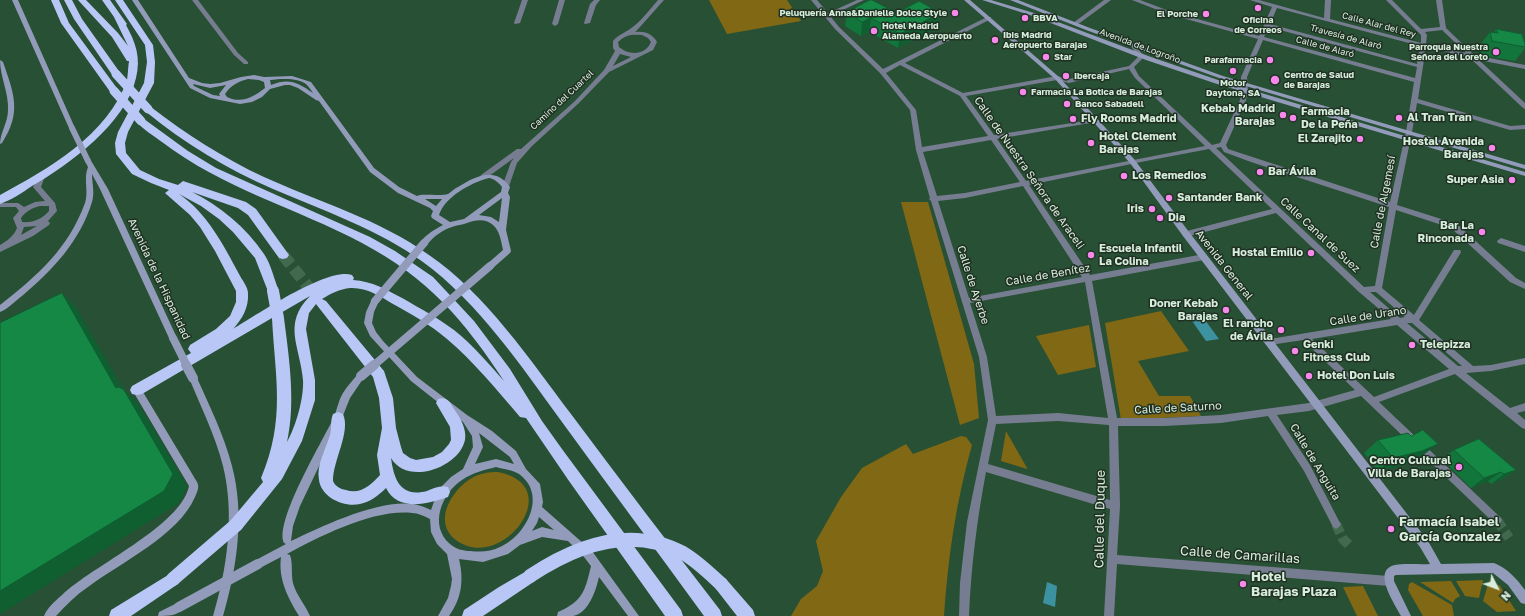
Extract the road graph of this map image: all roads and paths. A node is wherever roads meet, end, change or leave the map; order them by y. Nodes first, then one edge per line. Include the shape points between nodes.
1 (15, 0) edge
2 (55, 0) edge
3 (68, 0) edge
4 (82, 0) edge
5 (106, 0) edge
6 (119, 0) edge
7 (135, 0) edge
8 (195, 0) edge
9 (525, 0) edge
10 (562, 0) edge
11 (597, 0) edge
12 (661, 0) edge
13 (814, 0) edge
14 (860, 0) edge
15 (967, 0) edge
16 (985, 0) edge
17 (1013, 0) edge
18 (1108, 0) edge
19 (1135, 0) edge
20 (1253, 0) edge
21 (1328, 0) edge
22 (1389, 0) edge
23 (1439, 0) edge
24 (1274, 6) junction
25 (649, 15) junction
26 (826, 16) junction
27 (118, 18) junction
28 (989, 18) junction
29 (1327, 20) junction
30 (517, 23) dead end
31 (587, 23) dead end
32 (555, 24) dead end
33 (1075, 24) junction
34 (1267, 25) junction
35 (1443, 28) junction
36 (1420, 31) junction
37 (628, 34) junction
38 (649, 35) junction
39 (1261, 39) junction
40 (1134, 46) junction
41 (1423, 46) junction
42 (618, 50) junction
43 (640, 54) junction
44 (1141, 57) junction
45 (1474, 58) junction
46 (0, 62) edge
47 (151, 62) junction
48 (901, 63) junction
49 (246, 64) dead end
50 (1420, 66) junction
51 (1131, 67) junction
52 (1525, 67) edge
53 (134, 69) junction
54 (608, 71) junction
55 (882, 72) junction
56 (1057, 78) junction
57 (187, 79) junction
58 (263, 79) junction
59 (236, 81) junction
60 (1418, 81) junction
61 (1069, 82) junction
62 (268, 88) junction
63 (1245, 88) junction
64 (1068, 90) junction
65 (962, 95) junction
66 (223, 98) junction
67 (1414, 100) junction
68 (321, 101) junction
69 (1525, 107) edge
70 (1096, 120) junction
71 (1525, 127) edge
72 (1408, 136) junction
73 (993, 138) junction
74 (0, 142) edge
75 (530, 144) junction
76 (1223, 145) junction
77 (1210, 147) junction
78 (919, 150) junction
79 (1253, 160) junction
80 (1132, 161) junction
81 (89, 164) junction
82 (131, 164) junction
83 (1525, 167) edge
84 (1234, 170) junction
85 (1525, 174) edge
86 (42, 176) junction
87 (483, 177) junction
88 (155, 181) junction
89 (1024, 183) junction
90 (505, 190) junction
91 (451, 196) junction
92 (413, 197) junction
93 (933, 199) junction
94 (0, 200) edge
95 (49, 204) junction
96 (0, 205) edge
97 (1393, 206) junction
98 (1277, 210) junction
99 (23, 211) junction
100 (51, 214) junction
101 (436, 214) junction
102 (471, 218) junction
103 (20, 224) junction
104 (449, 225) junction
105 (502, 230) junction
106 (1186, 234) junction
107 (431, 235) junction
108 (1500, 241) dead end
109 (1525, 249) edge
110 (0, 250) edge
111 (1457, 252) dead end
112 (283, 255) tunnel mouth
113 (1204, 257) junction
114 (1088, 279) junction
115 (1525, 286) edge
116 (1378, 289) junction
117 (1362, 290) junction
118 (24, 291) junction
119 (966, 301) junction
120 (322, 304) tunnel mouth
121 (0, 305) edge
122 (0, 309) edge
123 (421, 314) junction
124 (1414, 319) junction
125 (1399, 321) junction
126 (1305, 337) junction
127 (1270, 342) junction
128 (1525, 361) edge
129 (1470, 368) junction
130 (1456, 370) junction
131 (166, 373) junction
132 (137, 390) joint
133 (1363, 392) junction
134 (1373, 401) junction
135 (443, 403) junction
136 (1317, 404) junction
137 (1525, 407) edge
138 (1509, 412) junction
139 (1271, 413) junction
140 (338, 418) junction
141 (464, 418) junction
142 (992, 420) junction
143 (1113, 422) junction
144 (1525, 425) edge
145 (389, 428) junction
146 (540, 428) junction
147 (984, 467) junction
148 (522, 470) junction
149 (467, 471) junction
150 (387, 477) junction
151 (263, 490) junction
152 (443, 492) junction
153 (1115, 506) junction
154 (538, 510) junction
155 (434, 516) junction
156 (1494, 517) tunnel mouth
157 (1336, 524) tunnel mouth
158 (570, 537) junction
159 (287, 540) dead end
160 (519, 540) junction
161 (452, 553) junction
162 (286, 558) dead end
163 (1113, 559) junction
164 (596, 565) junction
165 (1438, 568) junction
166 (1389, 581) junction
167 (1525, 599) edge
168 (50, 616) edge
169 (117, 616) edge
170 (162, 616) edge
171 (218, 616) edge
172 (305, 616) edge
173 (443, 616) edge
174 (470, 616) edge
175 (562, 616) edge
176 (634, 616) edge
177 (675, 616) edge
178 (714, 616) edge
179 (747, 616) edge
180 (964, 616) edge
181 (1109, 616) edge
182 (1406, 616) edge

1 - 81 street, Avenida de la Hispanidad, bridge
2 - 146 highway, bridge via 65,23 114,92 141,121 164,140 211,169 255,191 385,250 435,287 470,324 516,388
3 - 178 highway, bridge via 116,74 148,109 173,130 223,161 398,240 426,257 452,279 482,310 538,379
4 - 53 highway via 128,52
5 - 27 highway
6 - 47 highway via 149,46
7 - 57 street
8 - 49 street
9 - 30 street
10 - 32 street
11 - 31 street via 593,4
12 - 25 street
13 - 26 street, Calle de Ayerbe
14 - 26 street
15 - 28 street, Avenida General
16 - 44 street, Avenida de Logroño via 1023,10
17 - 33 street, Avenida de Logroño
18 - 33 street
19 - 39 street, Calle de Alaró via 1170,13
20 - 24 street, Calle Alar del Rey
21 - 29 street
22 - 36 street
23 - 35 street
24 - 29 street, Calle Alar del Rey
24 - 34 street
25 - 37 street
25 - 38 street via 646,26
26 - 55 street, Calle de Ayerbe
27 - 47 highway
27 - 53 highway via 134,53
28 - 48 street
28 - 56 street, Avenida General
29 - 41 street, Calle Alar del Rey
33 - 40 street, Avenida de Logroño
34 - 39 street
34 - 50 street, Travesía de Alaró
35 - 36 street
35 - 45 street
36 - 41 street, Calle de Algemesí via 1424,35
37 - 38 street
37 - 42 street, Camino del Cuartel via 615,42
38 - 43 street, Camino del Cuartel via 654,45
39 - 60 street, Calle de Alaró
39 - 63 street via 1244,78
40 - 44 street
40 - 63 street, Avenida de Logroño
41 - 45 street, Calle Alar del Rey
41 - 50 street, Calle de Algemesí
42 - 43 street via 627,54
42 - 54 street, Camino del Cuartel
43 - 54 street, Camino del Cuartel
44 - 51 street
44 - 63 street, Avenida de Logroño
45 - 52 street, Calle Alar del Rey
45 - 69 street
46 - 74 street via 12,103 9,125
47 - 82 highway via 149,83 120,142 121,154
48 - 55 street
48 - 65 street, Calle de Nuestra Señora de Araceli
50 - 60 street, Calle de Algemesí
51 - 61 street
51 - 77 street, Calle Canal de Suez via 1137,77
53 - 86 highway via 125,96 102,127 66,159
54 - 75 street, Camino del Cuartel
55 - 78 street, Calle de Ayerbe via 913,110
56 - 61 street
56 - 64 street, Avenida General
56 - 65 street
57 - 59 street via 203,86
57 - 66 street via 192,87 202,93
58 - 59 street via 250,77
58 - 62 street via 267,81
58 - 68 street via 299,78 309,83
59 - 66 street via 223,90
60 - 67 street, Calle de Algemesí
61 - 64 street
62 - 66 street via 250,100 233,102
62 - 68 street via 284,83 296,83
63 - 72 street, Avenida de Logroño
63 - 76 street via 1243,100
64 - 70 street, Avenida General
65 - 73 street, Calle de Nuestra Señora de Araceli
67 - 71 street via 1510,128
67 - 72 street, Calle de Algemesí
68 - 92 street via 376,174 401,192
70 - 73 street
70 - 80 street, Avenida General
72 - 83 street, Avenida de Logroño
72 - 85 street, Avenida de Logroño
72 - 97 street, Calle de Algemesí
73 - 78 street
73 - 89 street, Calle de Nuestra Señora de Araceli
75 - 87 street, Camino del Cuartel
75 - 90 street, Camino del Cuartel via 514,162
76 - 77 street
76 - 79 street via 1226,150
77 - 80 street
77 - 84 street, Calle Canal de Suez
78 - 93 street, Calle de Ayerbe
79 - 84 street via 1243,159 1235,164
79 - 97 street
80 - 89 street
80 - 106 street, Avenida General
81 - 118 street via 87,174 90,198 84,216 63,250
81 - 171 street, Avenida de la Hispanidad, bridge via 104,189 193,378 223,450 233,497 231,561
82 - 88 highway via 136,172
82 - 112 highway via 242,205 252,212
84 - 98 street, Calle Canal de Suez
86 - 94 highway
86 - 95 street via 37,187
87 - 90 street via 496,177
87 - 91 street via 473,180
88 - 131 highway via 194,211 206,227 242,291 244,301 237,317 178,360
88 - 151 highway, bridge via 176,188 223,216 260,256 274,291 282,360 283,429 277,455
89 - 93 street
89 - 114 street, Calle de Nuestra Señora de Araceli
90 - 102 street
90 - 105 street
91 - 92 street
91 - 101 street via 441,204
92 - 101 street via 428,203
93 - 119 street, Calle de Ayerbe
95 - 99 street via 34,205
95 - 100 street via 53,208
96 - 99 street via 18,205
97 - 115 street via 1454,226 1513,280
97 - 116 street, Calle de Algemesí
98 - 106 street
98 - 117 street, Calle Canal de Suez
99 - 103 street via 17,218
100 - 103 street via 30,225
100 - 110 street via 40,228
101 - 104 street
101 - 107 street
102 - 104 street via 459,224
102 - 105 street via 492,219
103 - 110 street via 19,233
104 - 107 street
105 - 140 street, bridge via 507,251 361,376 346,396
106 - 113 street, Avenida General
107 - 135 street, bridge via 375,300 368,323 373,334 414,380
108 - 109 street
111 - 124 street, Calle de Urano
113 - 114 street, Calle de Benítez
113 - 127 street, Avenida General
114 - 119 street, Calle de Benítez
114 - 143 street, Calle de Nuestra Señora de Araceli
116 - 117 street
116 - 124 street
117 - 125 street, Calle Canal de Suez
118 - 121 street
118 - 122 street
119 - 142 street, Calle de Ayerbe via 983,357
120 - 145 highway via 379,375 386,398
123 - 131 highway via 410,300 382,283 357,278 331,280 304,292
123 - 146 highway via 450,334 473,355
123 - 151 highway via 364,285 339,286 326,291 308,305 303,312 300,329 308,371 308,400 296,441 277,475
124 - 125 street, Calle de Urano
124 - 129 street
125 - 126 street, Calle de Urano
125 - 130 street, Calle Canal de Suez
126 - 127 street, Calle de Urano
126 - 133 street
127 - 136 street, Avenida General
128 - 129 street via 1491,368
129 - 130 street
130 - 134 street
130 - 138 street, Calle Canal de Suez
131 - 132 highway
132 - 168 street via 194,485 193,495 187,505 162,530 144,545 73,591
133 - 134 street
133 - 136 street, Calle de Saturno
134 - 156 street
135 - 141 street
135 - 145 highway via 458,430 458,438 452,450 439,461 419,466 405,462 398,457
136 - 139 street, Calle de Saturno
136 - 165 street, Avenida General via 1424,544
137 - 138 street
138 - 144 street, Calle Canal de Suez
139 - 143 street, Calle de Saturno via 1207,420
139 - 157 street, Calle de Anguita via 1307,468
140 - 150 highway via 337,434 325,474 328,487 335,494 352,499 372,492
140 - 159 street via 295,505 288,526
141 - 148 street via 513,454
141 - 149 street via 476,435 478,447
142 - 143 street, Calle de Saturno via 1058,417
142 - 147 street, Calle de Ayerbe
143 - 153 street, Calle del Duque
145 - 150 highway via 384,455
146 - 177 highway
147 - 153 street
147 - 180 street, Calle de Ayerbe via 972,522
148 - 149 street via 496,463 481,465
148 - 154 street via 536,487 539,498
149 - 152 street
150 - 152 highway via 392,488 406,497 424,498
151 - 169 highway, bridge via 236,524 172,579
152 - 155 street
153 - 163 street, Calle del Duque
154 - 158 street
154 - 160 street via 531,526
155 - 161 street via 435,531 441,543
155 - 170 street, bridge via 410,508 374,512 308,538
158 - 160 street via 542,532
158 - 164 street
160 - 161 street via 504,551 486,557 468,558
161 - 173 street via 458,582 455,595
162 - 172 street via 285,576 288,586
163 - 166 street, Calle de Camarillas
163 - 181 street, Calle del Duque
164 - 175 street via 589,596 580,606
164 - 176 street
165 - 166 street via 1395,570 1389,574
165 - 167 street via 1494,568 1513,581
166 - 182 street
174 - 179 highway, bridge via 567,554 606,541 626,539 649,541 683,553 721,584

